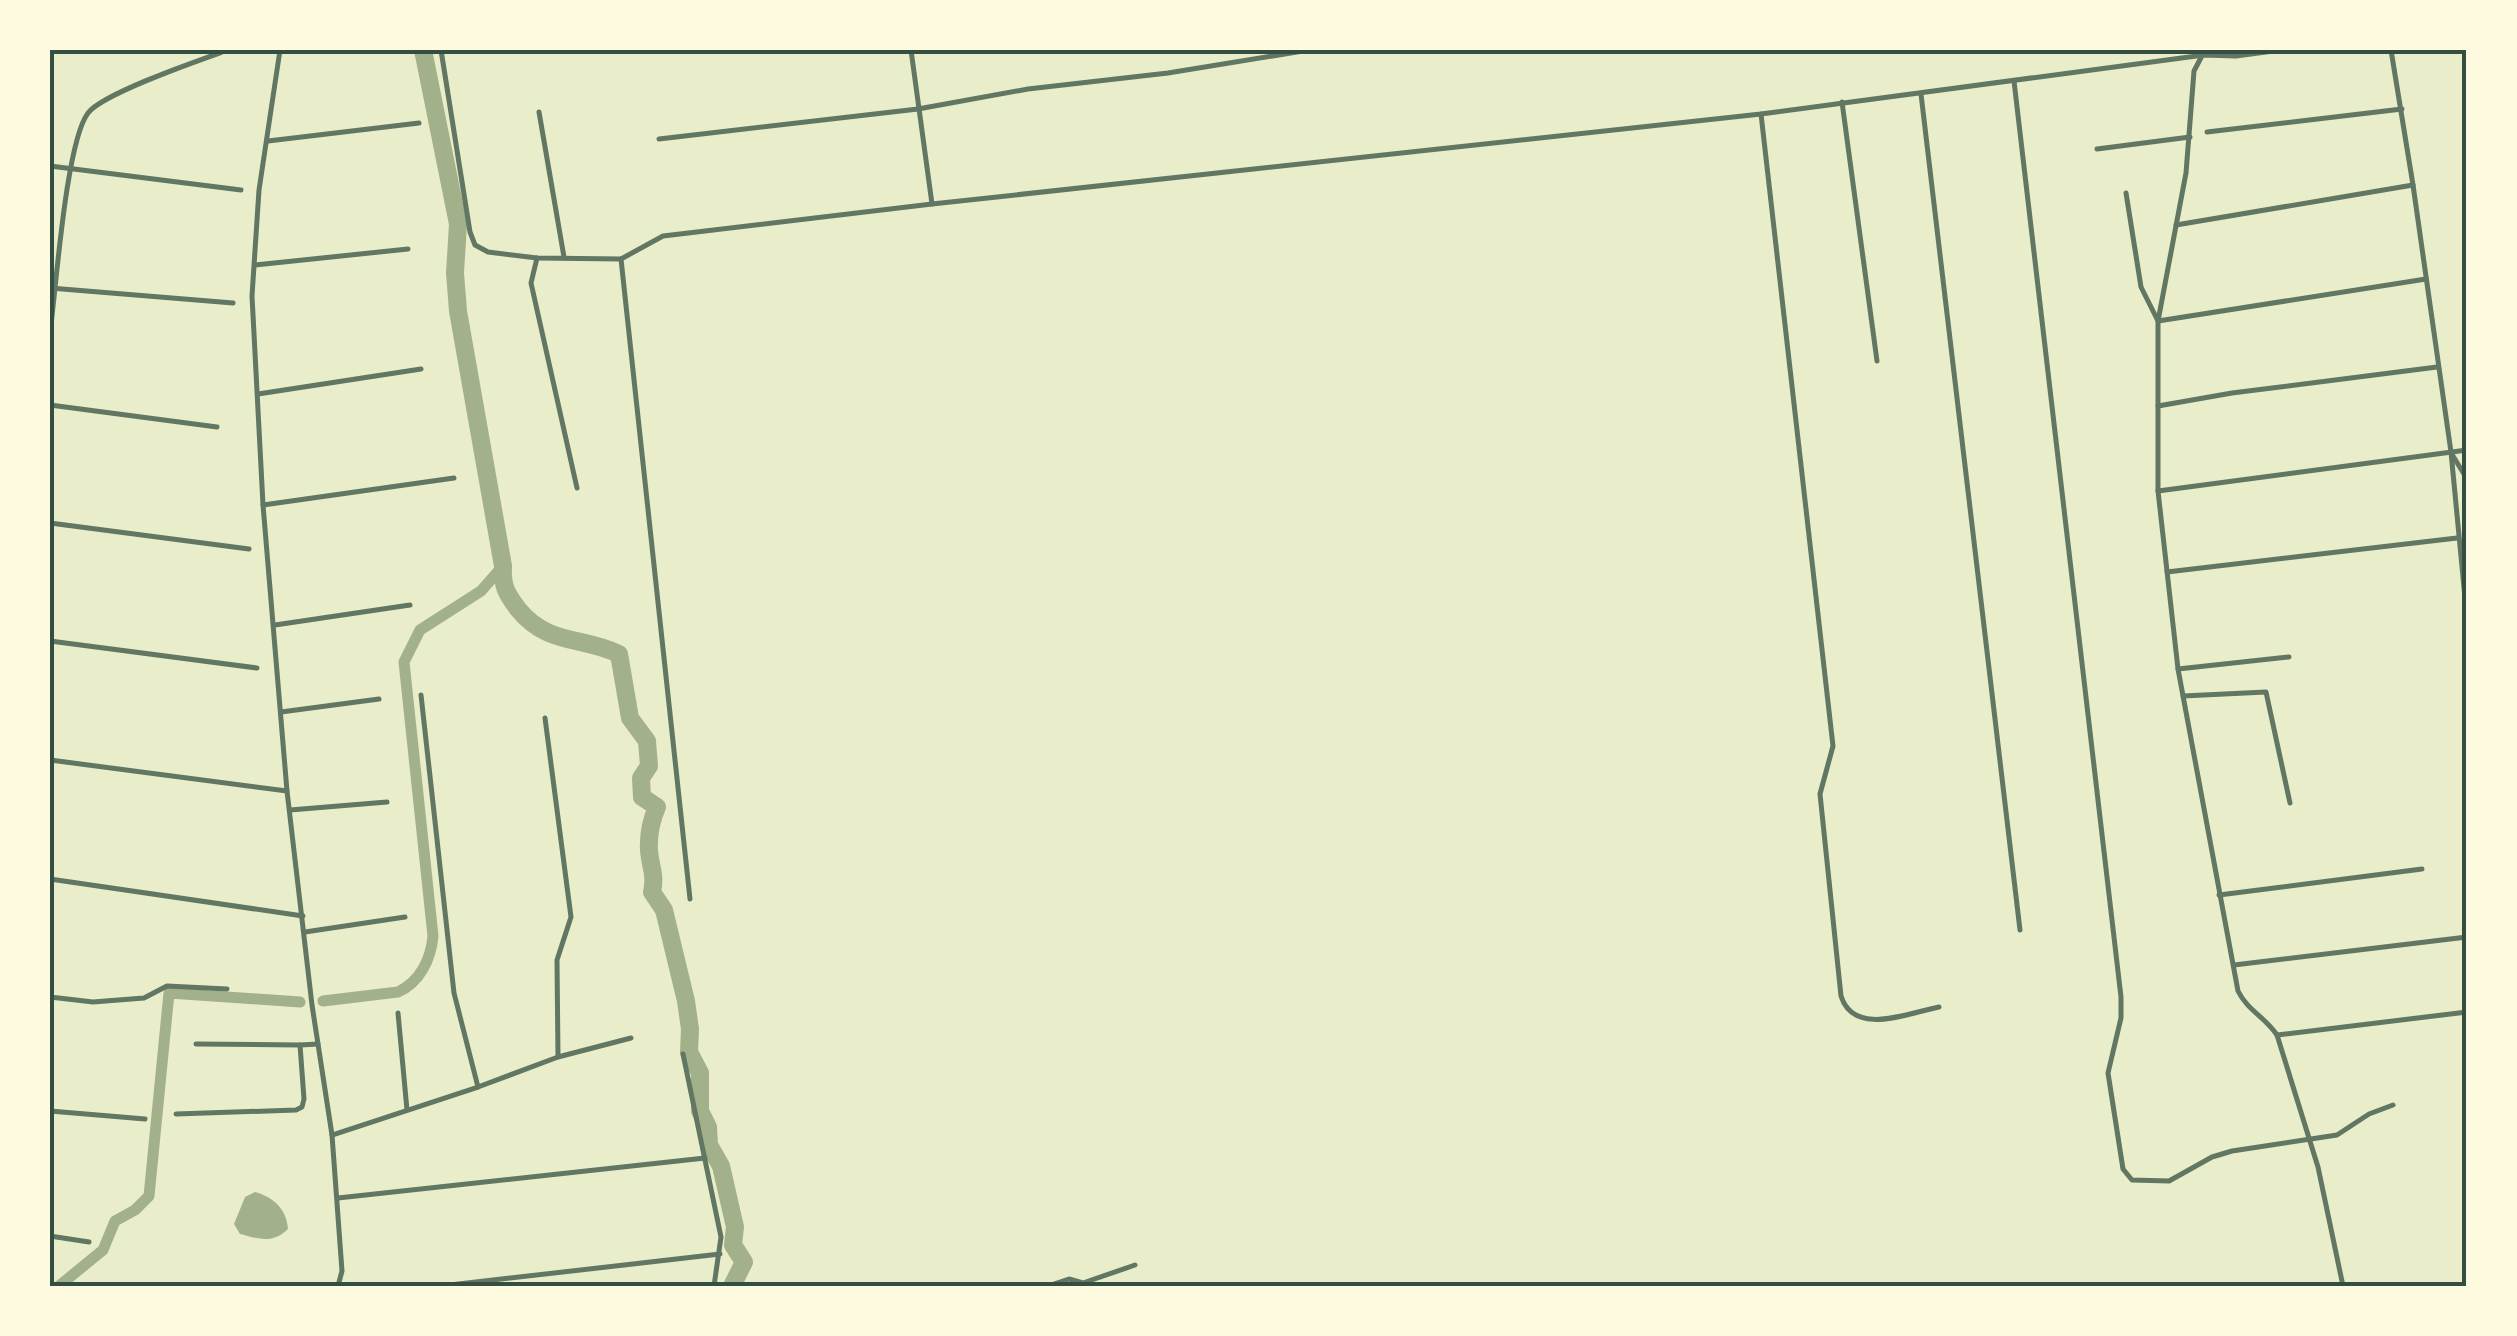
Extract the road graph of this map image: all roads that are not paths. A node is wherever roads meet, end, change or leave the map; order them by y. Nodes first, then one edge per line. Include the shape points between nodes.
1 (228, 50) edge
2 (280, 50) edge
3 (441, 50) edge
4 (910, 50) edge
5 (1310, 50) edge
6 (2281, 50) edge
7 (2391, 50) edge
8 (1282, 52) edge
9 (2205, 53) edge
10 (2014, 81) junction
11 (1921, 93) junction
12 (1842, 102) junction
13 (2402, 108) junction
14 (918, 109) junction
15 (538, 112) dead end
16 (1761, 114) junction
17 (419, 124) dead end
18 (2207, 132) dead end
19 (2190, 136) junction
20 (659, 139) dead end
21 (268, 141) junction
22 (2097, 149) dead end
23 (50, 166) edge
24 (71, 170) junction
25 (2414, 185) junction
26 (241, 190) dead end
27 (2126, 194) dead end
28 (932, 204) junction
29 (2176, 225) junction
30 (408, 249) dead end
31 (537, 258) junction
32 (564, 258) junction
33 (621, 259) junction
34 (254, 265) junction
35 (2426, 279) junction
36 (53, 289) edge
37 (233, 303) dead end
38 (2158, 321) junction
39 (50, 333) edge
40 (1876, 360) dead end
41 (2437, 368) junction
42 (421, 369) dead end
43 (258, 394) junction
44 (50, 405) edge
45 (2158, 406) junction
46 (217, 427) dead end
47 (2467, 450) edge
48 (2450, 452) junction
49 (454, 478) dead end
50 (2467, 479) edge
51 (577, 488) dead end
52 (2158, 491) junction
53 (262, 505) junction
54 (50, 523) edge
55 (2456, 538) junction
56 (249, 549) dead end
57 (2166, 572) junction
58 (410, 605) dead end
59 (2467, 619) edge
60 (274, 625) junction
61 (50, 641) edge
62 (2289, 657) dead end
63 (257, 668) dead end
64 (2178, 669) junction
65 (421, 695) dead end
66 (2182, 696) junction
67 (379, 698) dead end
68 (281, 712) junction
69 (545, 718) dead end
70 (50, 760) edge
71 (288, 791) junction
72 (387, 802) dead end
73 (2290, 803) dead end
74 (290, 810) junction
75 (2422, 869) dead end
76 (50, 879) edge
77 (2218, 895) junction
78 (690, 899) dead end
79 (303, 916) junction
80 (405, 917) dead end
81 (2020, 930) dead end
82 (305, 932) junction
83 (2467, 937) edge
84 (2234, 965) junction
85 (227, 989) dead end
86 (50, 997) edge
87 (1939, 1007) dead end
88 (398, 1012) dead end
89 (2467, 1012) edge
90 (2277, 1036) junction
91 (631, 1038) dead end
92 (196, 1044) dead end
93 (318, 1044) junction
94 (300, 1045) junction
95 (684, 1054) dead end
96 (558, 1057) junction
97 (478, 1087) junction
98 (2393, 1105) dead end
99 (407, 1110) junction
100 (50, 1111) edge
101 (176, 1114) dead end
102 (144, 1120) dead end
103 (332, 1135) junction
104 (2308, 1137) junction
105 (705, 1158) junction
106 (338, 1198) junction
107 (50, 1236) edge
108 (89, 1242) dead end
109 (720, 1254) junction
110 (1134, 1265) dead end
111 (338, 1286) edge
112 (441, 1286) edge
113 (714, 1286) edge
114 (1048, 1286) edge
115 (2343, 1286) edge

1 - 24 street via 96,106 78,135
2 - 21 street
3 - 31 street via 475,245
4 - 14 street
5 - 8 street
6 - 9 street
7 - 13 street
8 - 14 street
9 - 10 street
9 - 19 street via 2194,71
10 - 11 street
10 - 104 street via 2104,836 2121,1018 2108,1073 2123,1169 2132,1180 2169,1182 2222,1154
11 - 12 street
11 - 81 street
12 - 16 street
12 - 40 street
13 - 18 street
13 - 25 street
14 - 20 street
14 - 28 street
15 - 32 street
16 - 28 street
16 - 87 street via 1833,746 1820,794 1841,996 1853,1016 1868,1019
17 - 21 street
19 - 22 street
19 - 29 street
21 - 34 street
23 - 24 street
24 - 26 street
24 - 36 street
25 - 29 street
25 - 35 street
27 - 38 street via 2141,287
28 - 33 street via 663,236
29 - 38 street
30 - 34 street
31 - 32 street
31 - 51 street via 531,283
32 - 33 street
33 - 78 street
34 - 43 street
35 - 38 street
35 - 41 street
36 - 37 street
36 - 39 street
38 - 45 street
41 - 45 street
41 - 48 street
42 - 43 street
43 - 53 street
44 - 46 street
45 - 52 street
47 - 48 street
48 - 50 street
48 - 52 street
48 - 55 street
49 - 53 street
52 - 57 street
53 - 60 street
54 - 56 street
55 - 57 street
55 - 59 street
57 - 64 street
58 - 60 street
60 - 68 street
61 - 63 street
62 - 64 street
64 - 66 street
65 - 97 street via 454,993
66 - 73 street via 2266,692
66 - 77 street
67 - 68 street
68 - 71 street
69 - 96 street via 572,916 557,960
70 - 71 street
71 - 74 street
72 - 74 street
74 - 79 street
75 - 77 street
76 - 79 street
77 - 84 street
79 - 82 street
80 - 82 street
82 - 93 street
83 - 84 street
84 - 90 street via 2246,1007
85 - 86 street via 166,986 144,998 93,1002
88 - 99 street
89 - 90 street
90 - 104 street
91 - 96 street
92 - 94 street
93 - 94 street
93 - 103 street
94 - 101 street via 302,1107
95 - 105 street
96 - 97 street
97 - 99 street
98 - 104 street via 2337,1135
99 - 103 street
100 - 102 street
103 - 106 street
104 - 115 street
105 - 106 street
105 - 109 street
106 - 111 street
107 - 108 street
109 - 112 street
109 - 113 street
110 - 114 street via 1083,1284 1069,1279

